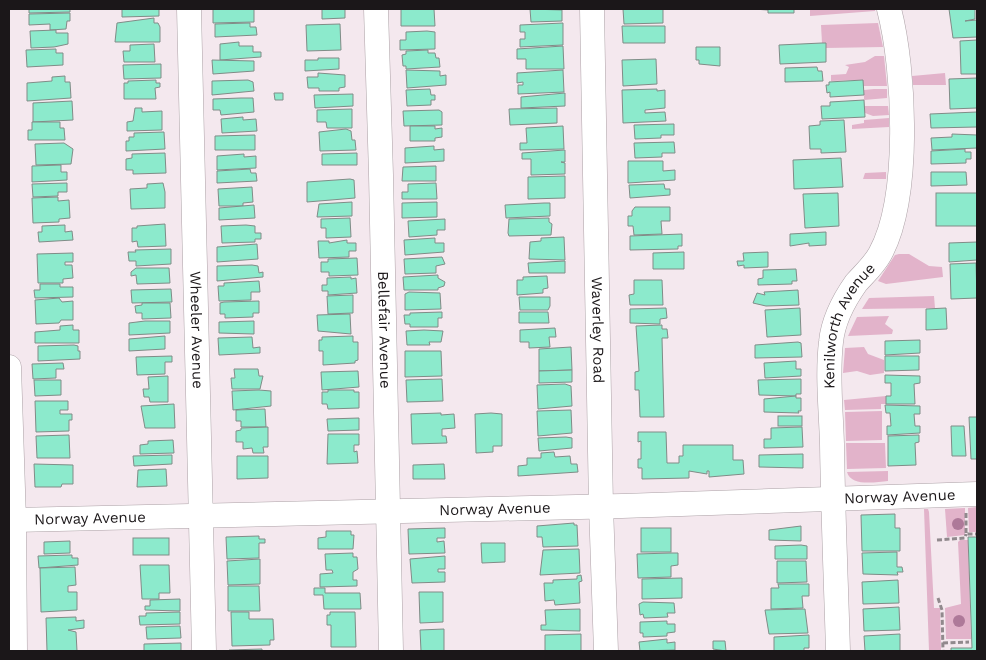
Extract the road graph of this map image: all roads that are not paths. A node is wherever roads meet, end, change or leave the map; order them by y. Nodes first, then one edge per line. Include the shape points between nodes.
1 (189, 9) edge
2 (376, 9) edge
3 (592, 9) edge
4 (889, 9) edge
5 (9, 367) edge
6 (832, 498) junction
7 (972, 499) edge
8 (601, 506) junction
9 (388, 510) junction
10 (202, 515) junction
11 (14, 520) junction
12 (14, 651) edge
13 (204, 651) edge
14 (391, 651) edge
15 (606, 651) edge
16 (838, 651) edge

1 - 10 street, Wheeler Avenue
2 - 9 street, Bellefair Avenue
3 - 8 street, Waverley Road
4 - 6 street, Kenilworth Avenue via 901,94 900,168 893,219 885,244 841,309 831,342
5 - 11 street
6 - 7 street, Norway Avenue
6 - 8 street, Norway Avenue
6 - 16 street, Kenilworth Avenue
8 - 9 street, Norway Avenue
8 - 15 street, Waverley Road
9 - 10 street, Norway Avenue
9 - 14 street, Bellefair Avenue
10 - 11 street, Norway Avenue
10 - 13 street, Wheeler Avenue
11 - 12 street

